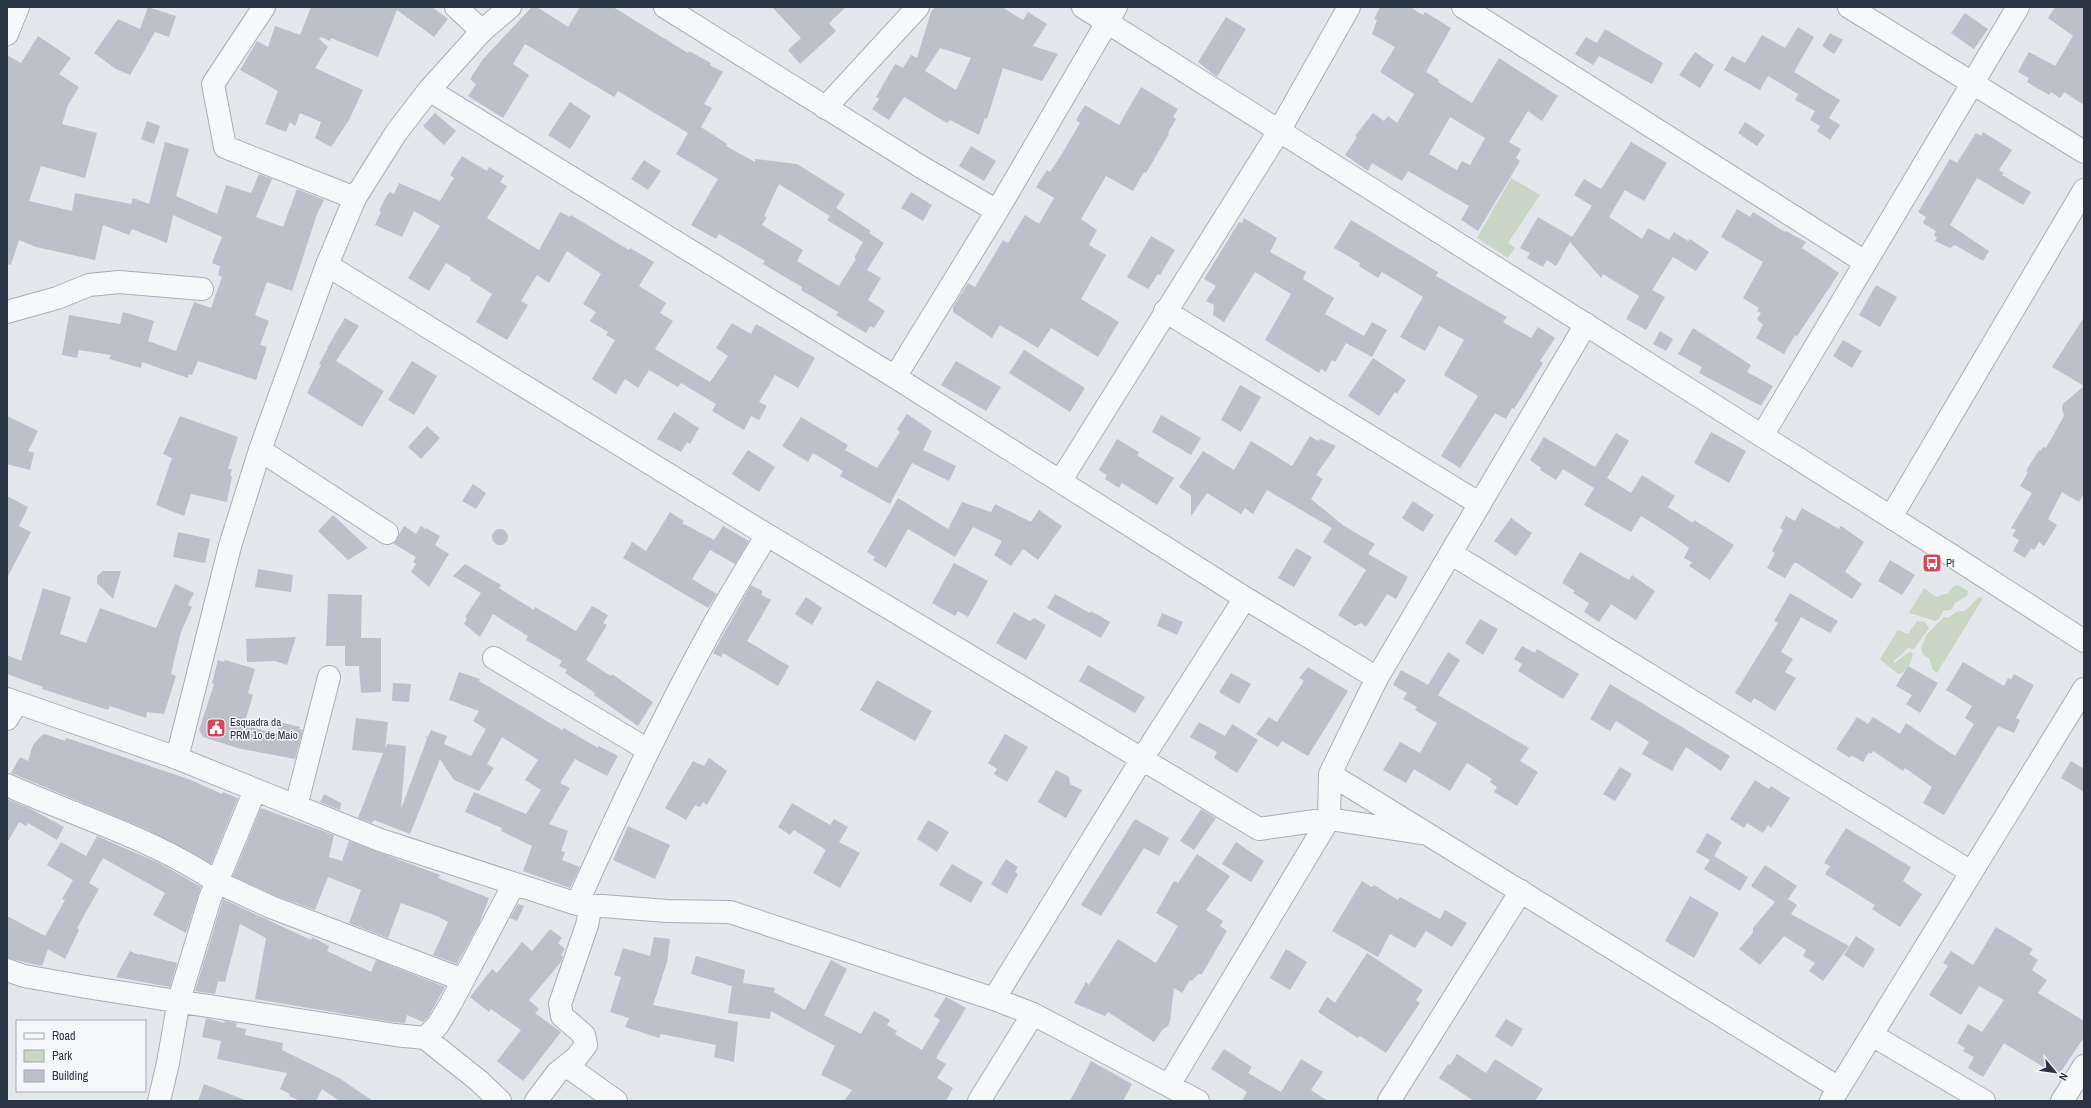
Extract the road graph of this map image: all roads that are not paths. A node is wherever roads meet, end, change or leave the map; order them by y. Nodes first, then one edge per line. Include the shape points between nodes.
1 (18, 7) edge
2 (264, 7) edge
3 (456, 7) edge
4 (510, 7) edge
5 (665, 7) edge
6 (918, 7) edge
7 (1083, 7) edge
8 (1349, 7) edge
9 (1463, 7) edge
10 (1849, 7) edge
11 (2018, 7) edge
12 (1112, 15) edge
13 (482, 32) junction
14 (7, 34) edge
15 (1972, 82) junction
16 (429, 90) junction
17 (825, 108) junction
18 (1279, 131) junction
19 (2084, 152) edge
20 (2084, 190) edge
21 (355, 198) junction
22 (997, 211) junction
23 (1866, 262) junction
24 (327, 265) junction
25 (202, 289) dead end
26 (1165, 311) junction
27 (7, 312) edge
28 (1586, 324) junction
29 (895, 377) junction
30 (1762, 436) junction
31 (260, 450) junction
32 (1061, 480) junction
33 (1480, 504) junction
34 (1891, 517) junction
35 (387, 533) dead end
36 (767, 535) junction
37 (1452, 554) junction
38 (1245, 598) junction
39 (2084, 641) edge
40 (494, 658) dead end
41 (329, 677) dead end
42 (1377, 678) junction
43 (2084, 688) edge
44 (10, 707) edge
45 (648, 750) junction
46 (177, 758) junction
47 (1142, 759) junction
48 (1330, 774) junction
49 (7, 785) edge
50 (256, 790) junction
51 (296, 806) junction
52 (1330, 819) junction
53 (1427, 834) junction
54 (1971, 872) junction
55 (217, 882) junction
56 (514, 884) junction
57 (1521, 891) junction
58 (584, 905) junction
59 (7, 970) edge
60 (464, 980) junction
61 (994, 999) junction
62 (179, 1000) junction
63 (1033, 1014) junction
64 (1872, 1035) junction
65 (425, 1038) junction
66 (567, 1066) junction
67 (2084, 1066) edge
68 (1169, 1086) junction
69 (1835, 1094) edge
70 (158, 1101) edge
71 (500, 1101) edge
72 (536, 1101) edge
73 (616, 1101) edge
74 (979, 1101) edge
75 (1198, 1101) edge
76 (1389, 1101) edge
77 (1984, 1101) edge
78 (2062, 1101) edge

1 - 14 street
2 - 21 street via 212,84 225,148
3 - 13 street
4 - 13 street
5 - 17 street
6 - 17 street
7 - 12 street
8 - 18 street
9 - 23 street
10 - 15 street
11 - 15 street
12 - 18 street
12 - 22 street
13 - 16 street
15 - 19 street
15 - 23 street
16 - 21 street via 396,134
16 - 29 street
17 - 22 street
18 - 26 street
18 - 28 street
20 - 34 street
21 - 24 street
22 - 29 street
23 - 30 street
24 - 31 street
24 - 36 street
25 - 27 street via 119,282 89,285 57,298
26 - 32 street
26 - 33 street
28 - 30 street
28 - 33 street
29 - 32 street
30 - 34 street
31 - 35 street
31 - 46 street via 230,546
32 - 38 street
33 - 37 street
34 - 39 street
36 - 45 street via 714,623
36 - 47 street
37 - 42 street
37 - 54 street
38 - 42 street
38 - 47 street
40 - 45 street
41 - 51 street
42 - 48 street
43 - 54 street
44 - 46 street via 99,730
45 - 58 street via 617,814
46 - 50 street
47 - 52 street via 1260,830
47 - 61 street
48 - 52 street
48 - 53 street
49 - 55 street via 155,846 194,866
50 - 51 street
50 - 55 street
51 - 56 street via 380,840
52 - 53 street
52 - 68 street
53 - 57 street
54 - 64 street
55 - 60 street via 278,909
55 - 62 street
56 - 58 street
56 - 60 street
57 - 69 street
57 - 76 street
58 - 61 street via 730,912
58 - 66 street via 587,924 560,1004 562,1016 584,1035 586,1045
59 - 62 street via 78,985
60 - 65 street via 438,1025
61 - 63 street
62 - 65 street
62 - 70 street via 168,1064
63 - 68 street
63 - 74 street
64 - 69 street
64 - 77 street
65 - 71 street
66 - 72 street via 557,1073
66 - 73 street
67 - 78 street
68 - 75 street

